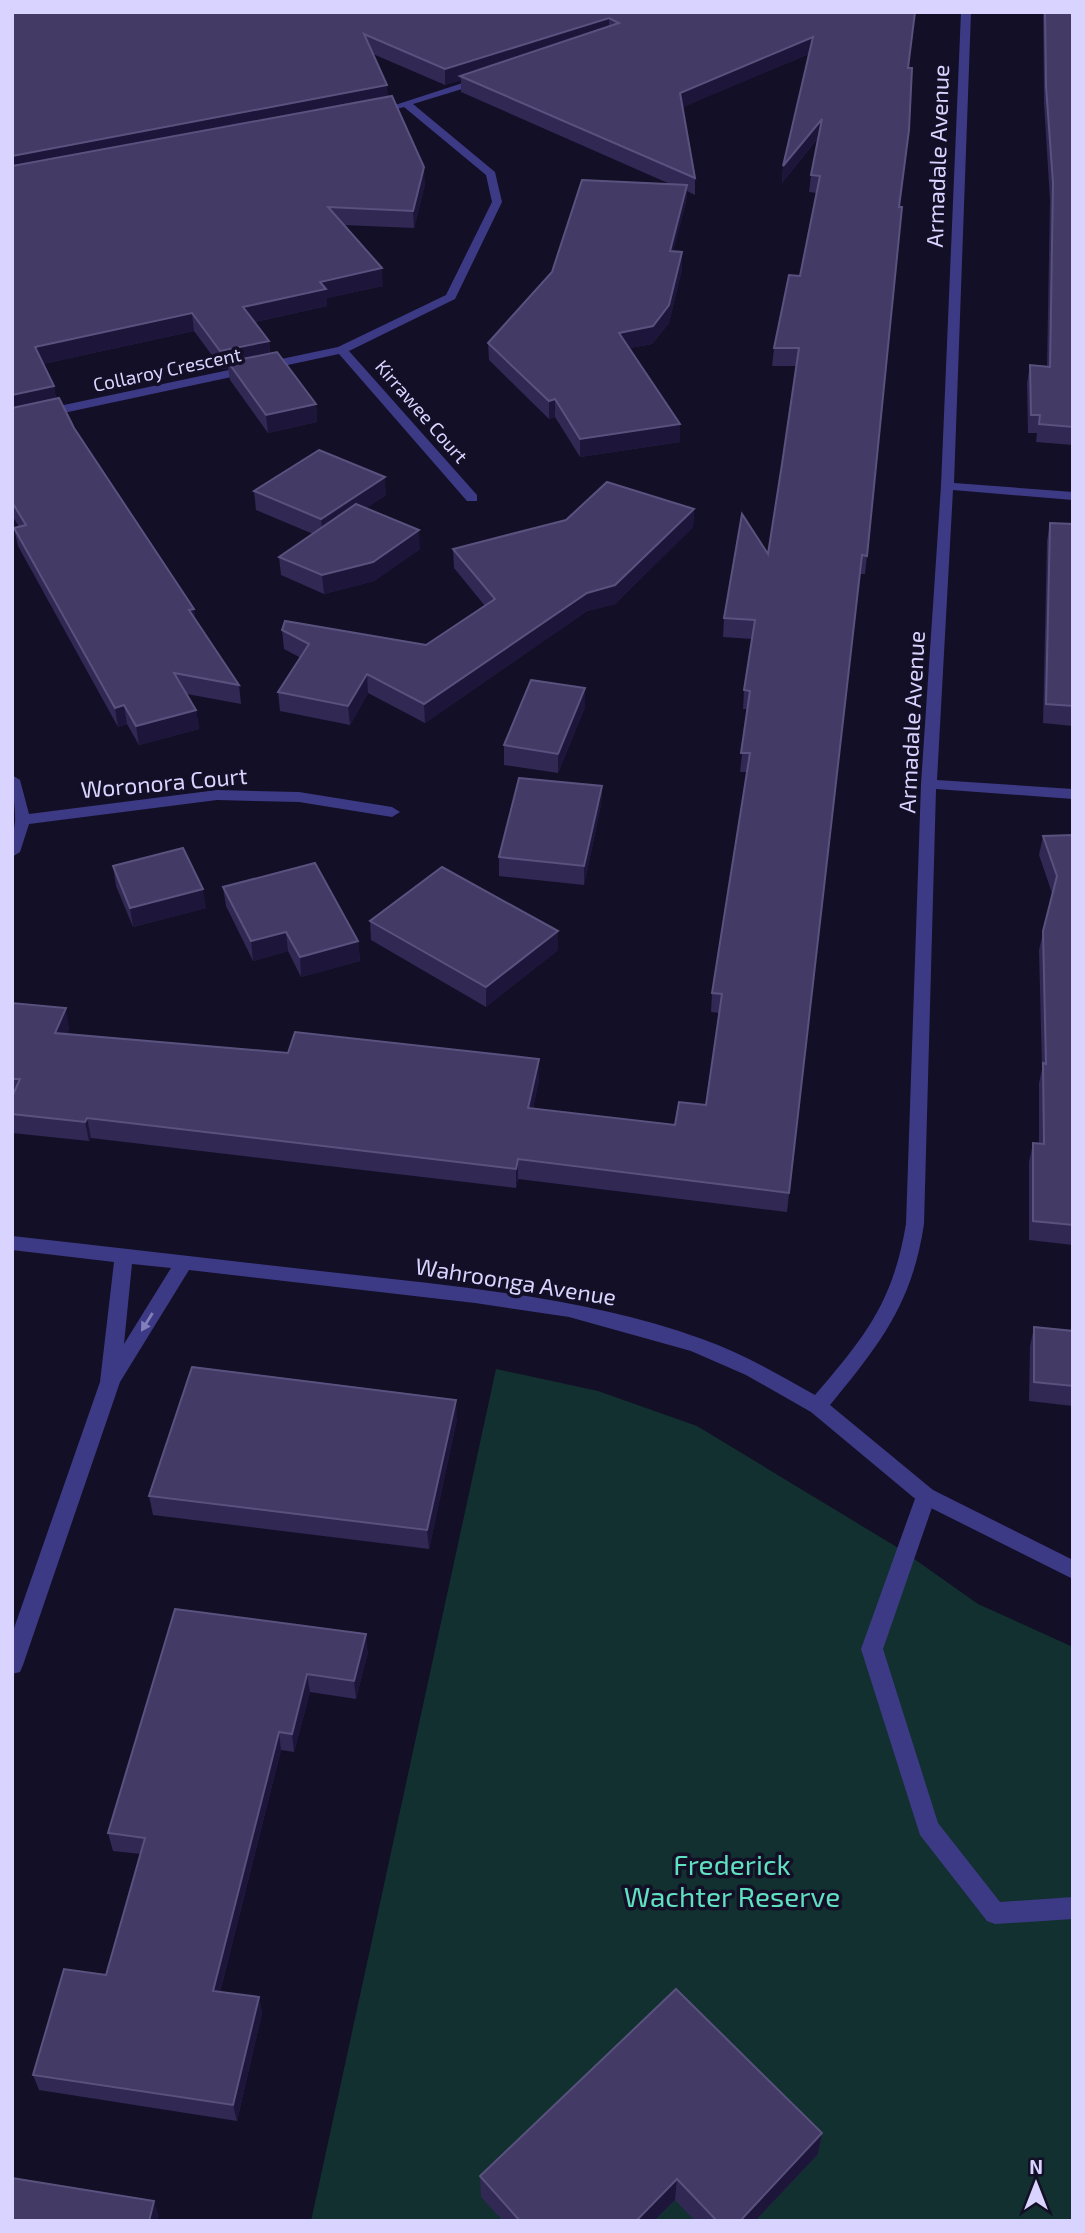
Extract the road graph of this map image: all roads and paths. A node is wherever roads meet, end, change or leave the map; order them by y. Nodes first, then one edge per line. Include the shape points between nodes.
1 (966, 12) edge
2 (496, 75) edge
3 (407, 104) junction
4 (380, 109) edge
5 (342, 350) junction
6 (12, 420) edge
7 (947, 486) junction
8 (1073, 496) edge
9 (472, 498) dead end
10 (12, 780) edge
11 (929, 784) junction
12 (1073, 794) edge
13 (392, 812) dead end
14 (23, 820) junction
15 (12, 852) edge
16 (12, 1243) edge
17 (124, 1256) junction
18 (183, 1264) junction
19 (110, 1382) junction
20 (818, 1405) junction
21 (926, 1496) junction
22 (1073, 1570) edge
23 (12, 1665) edge
24 (1073, 1908) edge

1 - 7 street, Armadale Avenue
2 - 3 street
3 - 4 street
3 - 5 street, Collaroy Crescent via 491,174 497,202 451,297
5 - 6 street, Collaroy Crescent
5 - 9 street, Kirrawee Court
7 - 8 street
7 - 11 street, Armadale Avenue
10 - 14 street
11 - 12 street
11 - 20 street, Armadale Avenue via 913,1243 904,1284 881,1327
13 - 14 street, Woronora Court via 299,797 217,796
14 - 15 street
16 - 17 street, Wahroonga Avenue
17 - 18 street, Wahroonga Avenue
17 - 19 street
18 -> 19 street
18 - 20 street, Wahroonga Avenue via 569,1310 697,1345
19 - 23 street
20 - 21 street, Wahroonga Avenue
21 - 22 street, Wahroonga Avenue
21 - 24 street via 872,1649 928,1828 995,1913

